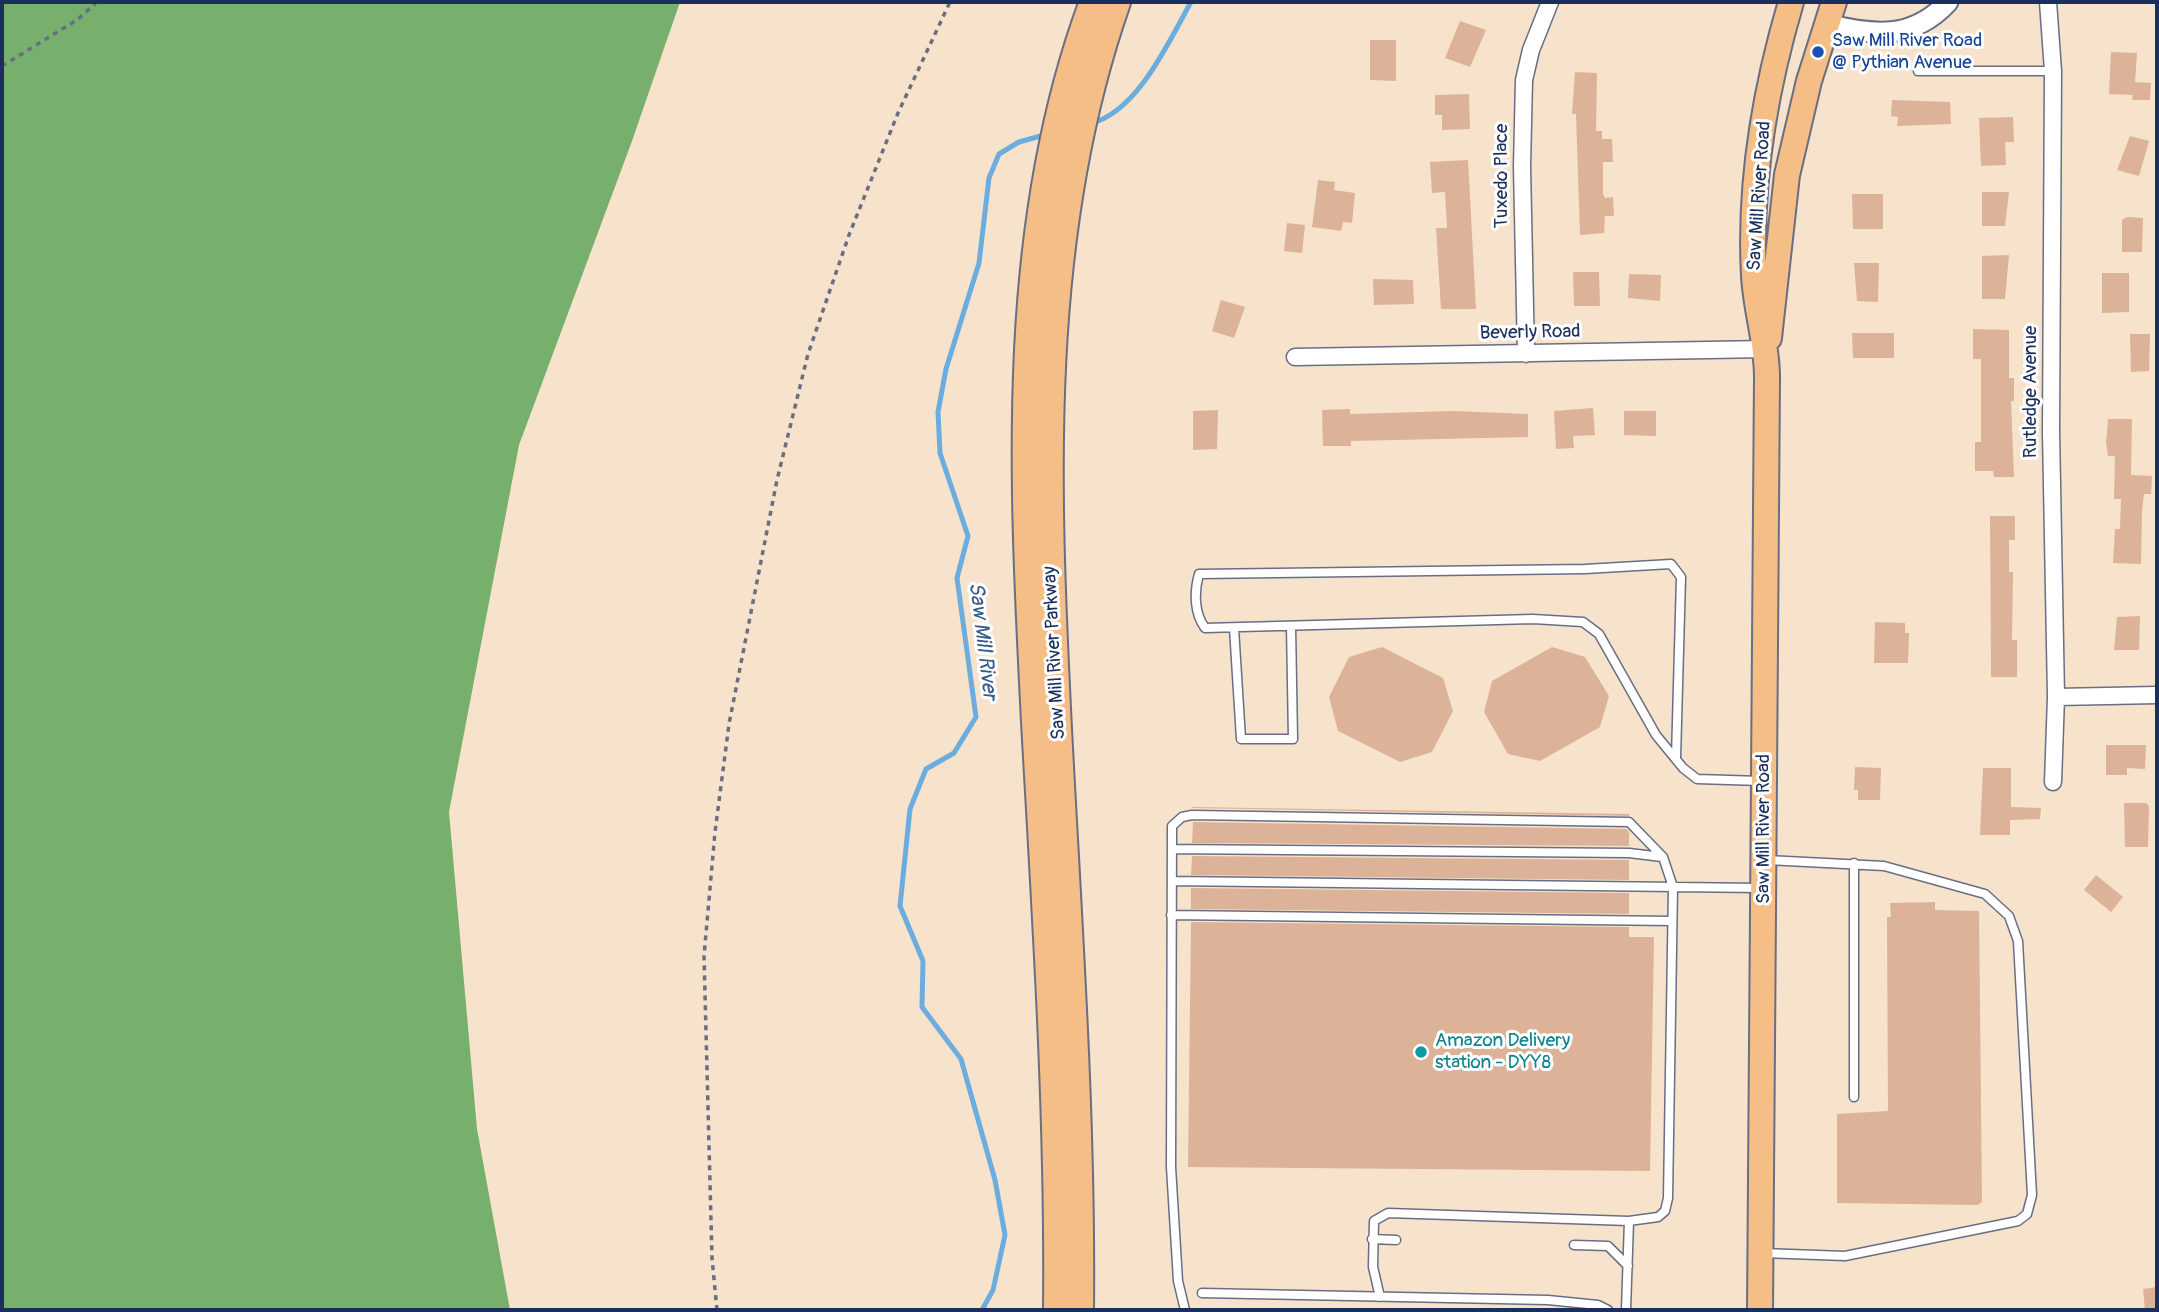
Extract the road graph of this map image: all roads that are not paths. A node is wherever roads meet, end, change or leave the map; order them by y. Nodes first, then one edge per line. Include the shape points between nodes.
1 (1093, 2) edge
2 (1117, 2) edge
3 (1550, 2) edge
4 (1790, 2) edge
5 (1948, 2) edge
6 (2048, 2) edge
7 (1830, 13) edge
8 (1918, 71) dead end
9 (2053, 71) junction
10 (1065, 149) junction
11 (1767, 349) junction
12 (1526, 354) junction
13 (1294, 357) dead end
14 (1291, 626) junction
15 (1234, 628) junction
16 (2157, 695) edge
17 (2056, 697) junction
18 (1676, 758) junction
19 (1764, 781) junction
20 (2053, 782) dead end
21 (1172, 849) junction
22 (1663, 857) junction
23 (1764, 860) junction
24 (1854, 863) junction
25 (1172, 881) junction
26 (1673, 887) junction
27 (1763, 888) junction
28 (1171, 915) junction
29 (1672, 921) junction
30 (1854, 1097) dead end
31 (1629, 1221) junction
32 (1373, 1239) junction
33 (1396, 1240) dead end
34 (1574, 1245) dead end
35 (1761, 1253) junction
36 (1628, 1266) junction
37 (1202, 1293) dead end
38 (1380, 1297) junction
39 (1057, 1310) edge
40 (1080, 1310) edge
41 (1185, 1310) edge
42 (1608, 1310) edge
43 (1626, 1310) edge
44 (1760, 1310) edge

1 - 10 highway, Saw Mill River Parkway via 1064,98
2 - 10 highway, Saw Mill River Parkway
3 - 12 street, Tuxedo Place via 1524,80
4 - 11 main road, Saw Mill River Road via 1766,104 1756,195 1754,275
5 - 7 street via 1925,22 1904,32 1874,34
6 - 9 street, Rutledge Avenue
7 - 11 main road, Saw Mill River Road via 1787,174
8 - 9 lane
9 - 17 street, Rutledge Avenue via 2051,432
10 - 39 highway, Saw Mill River Parkway via 1032,307 1026,475 1055,1112
10 - 40 highway, Saw Mill River Parkway via 1049,490 1078,1113
11 - 12 street, Beverly Road
11 - 19 main road, Saw Mill River Road
12 - 13 street, Beverly Road
14 - 15 lane
14 - 15 lane via 1293,739 1241,739
14 - 18 lane via 1533,619 1583,622 1599,634 1656,735
15 - 18 lane via 1205,628 1198,618 1199,574 1671,564 1681,578
16 - 17 street
17 - 20 street, Rutledge Avenue
18 - 19 lane via 1696,779
19 - 23 main road, Saw Mill River Road
21 - 22 lane
21 - 22 lane via 1171,826 1192,816 1629,822
21 - 25 lane
22 - 26 lane
23 - 24 lane
23 - 27 main road, Saw Mill River Road
24 - 30 lane
24 - 35 lane via 1884,866 1985,894 2009,916 2018,942 2032,1195 2027,1214 2018,1221 1845,1256
25 - 26 lane
25 - 28 lane
26 - 27 lane
26 - 29 lane
27 - 35 main road, Saw Mill River Road
28 - 29 lane
28 - 41 lane via 1171,1167 1178,1281
29 - 31 lane via 1668,1198 1658,1217
31 - 32 lane via 1388,1213 1374,1221
31 - 36 lane
32 - 33 lane
32 - 38 lane
34 - 36 lane via 1608,1246
35 - 44 main road, Saw Mill River Road
36 - 43 lane
37 - 38 lane
38 - 42 lane via 1548,1300

